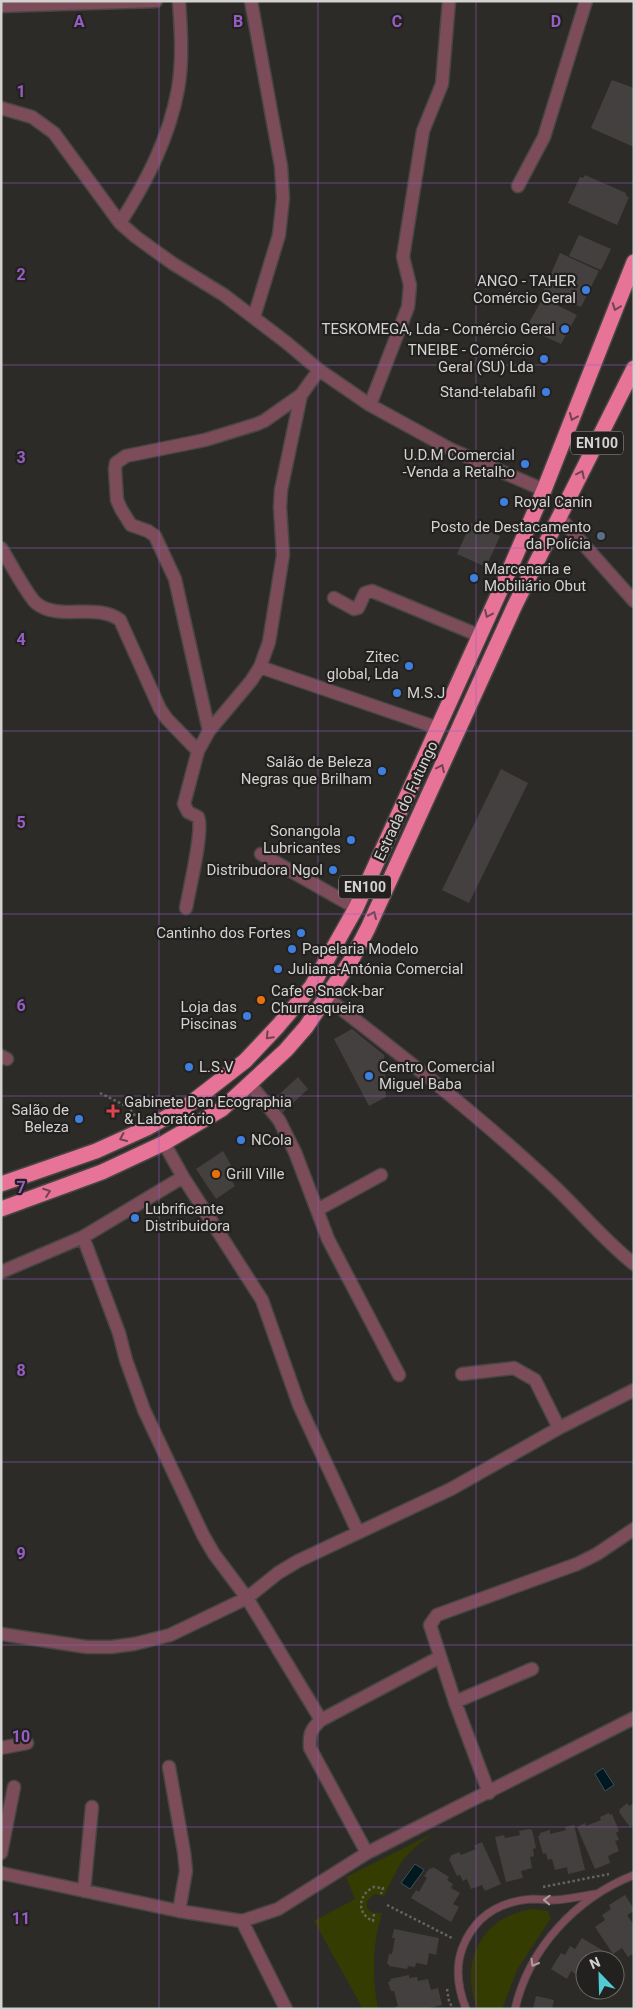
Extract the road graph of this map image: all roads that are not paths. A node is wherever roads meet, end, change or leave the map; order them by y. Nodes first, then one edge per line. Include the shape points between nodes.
1 (4, 1) edge
2 (156, 1) edge
3 (179, 1) edge
4 (250, 1) edge
5 (449, 1) edge
6 (586, 1) edge
7 (1, 6) edge
8 (1, 108) edge
9 (518, 186) dead end
10 (120, 222) junction
11 (634, 262) edge
12 (254, 317) junction
13 (634, 368) edge
14 (319, 370) junction
15 (301, 395) junction
16 (370, 405) junction
17 (544, 490) junction
18 (560, 518) junction
19 (1, 548) edge
20 (334, 598) dead end
21 (634, 601) edge
22 (478, 635) junction
23 (260, 667) junction
24 (438, 728) junction
25 (209, 731) junction
26 (198, 751) junction
27 (261, 854) dead end
28 (186, 908) dead end
29 (356, 908) junction
30 (327, 998) junction
31 (250, 1084) junction
32 (164, 1143) junction
33 (381, 1175) dead end
34 (183, 1177) junction
35 (1, 1184) edge
36 (1, 1209) edge
37 (317, 1210) junction
38 (83, 1236) junction
39 (634, 1264) edge
40 (1, 1272) edge
41 (462, 1374) dead end
42 (399, 1375) dead end
43 (634, 1390) edge
44 (558, 1428) junction
45 (634, 1530) edge
46 (358, 1532) junction
47 (247, 1598) junction
48 (1, 1634) edge
49 (440, 1657) junction
50 (532, 1669) dead end
51 (455, 1702) junction
52 (634, 1718) edge
53 (321, 1720) junction
54 (28, 1743) dead end
55 (1, 1748) edge
56 (169, 1767) dead end
57 (14, 1787) dead end
58 (489, 1793) junction
59 (92, 1807) dead end
60 (1, 1853) edge
61 (367, 1854) junction
62 (1, 1873) edge
63 (634, 1875) edge
64 (84, 1891) junction
65 (595, 1894) junction
66 (179, 1911) junction
67 (242, 1921) junction
68 (286, 2009) edge
69 (466, 2009) edge
70 (515, 2009) edge

1 - 7 street
2 - 7 street
3 - 10 street via 178,89 154,165
4 - 12 street via 281,166 283,198 279,235
5 - 16 street via 442,84 423,131 403,257 410,285 408,307
6 - 9 street via 544,137
8 - 10 street via 32,117 54,133
10 - 12 street via 172,263
11 -> 17 highway, Estrada do Futungo / EN100
12 - 14 street
18 -> 13 highway, Estrada do Futungo / EN100
14 - 15 street
14 - 16 street
15 - 23 street via 282,490 283,556 274,619
15 - 25 street via 257,424 205,440 126,456 116,463 117,500 121,509 131,525 154,536 175,579
16 - 17 street via 452,450
17 -> 22 highway, Estrada do Futungo / EN100
18 - 21 street
30 -> 18 highway, Estrada do Futungo / EN100 via 368,928 516,605
19 - 26 street via 34,602 47,610 99,612 112,614 120,620 160,709
20 - 22 street via 358,608 365,593 372,591
22 - 24 highway, Estrada do Futungo / EN100
23 - 24 street
23 - 25 street
24 - 29 highway, Estrada do Futungo / EN100
25 - 26 street
26 - 28 street via 184,804 188,812 198,817 200,824
27 - 29 street
29 -> 35 highway, Estrada do Futungo / EN100 via 312,986 245,1061 218,1084 147,1128 96,1151
30 - 31 highway, Estrada do Futungo / EN100 via 301,1032
30 - 39 street via 417,1067 490,1130 555,1188 613,1248
31 - 32 highway, Estrada do Futungo / EN100 via 222,1109
31 - 37 street via 279,1120
32 - 34 street
36 -> 32 highway, Estrada do Futungo / EN100 via 102,1172
33 - 37 street
34 - 38 street
34 - 46 street via 262,1300 299,1405
37 - 42 street via 328,1240
38 - 40 street
38 - 47 street via 144,1410 203,1535
41 - 44 street via 514,1368 535,1380
43 - 44 street
44 - 46 street via 451,1489
45 - 49 street via 576,1564 436,1615 430,1625
46 - 47 street via 298,1561
47 - 48 street via 170,1635 111,1648
47 - 53 street
49 - 51 street
49 - 53 street
50 - 51 street
51 - 58 street
52 - 58 street
53 - 61 street via 312,1728 310,1748
54 - 55 street
56 - 66 street via 186,1871
57 - 60 street
58 - 61 street
59 - 64 street
61 - 67 street via 278,1909
62 - 64 street
63 - 65 lane
64 - 66 street
65 -> 69 lane via 516,1901 485,1915 470,1930 459,1958 457,1980
65 -> 70 lane via 550,1936 528,1972
66 - 67 street
67 - 68 street

